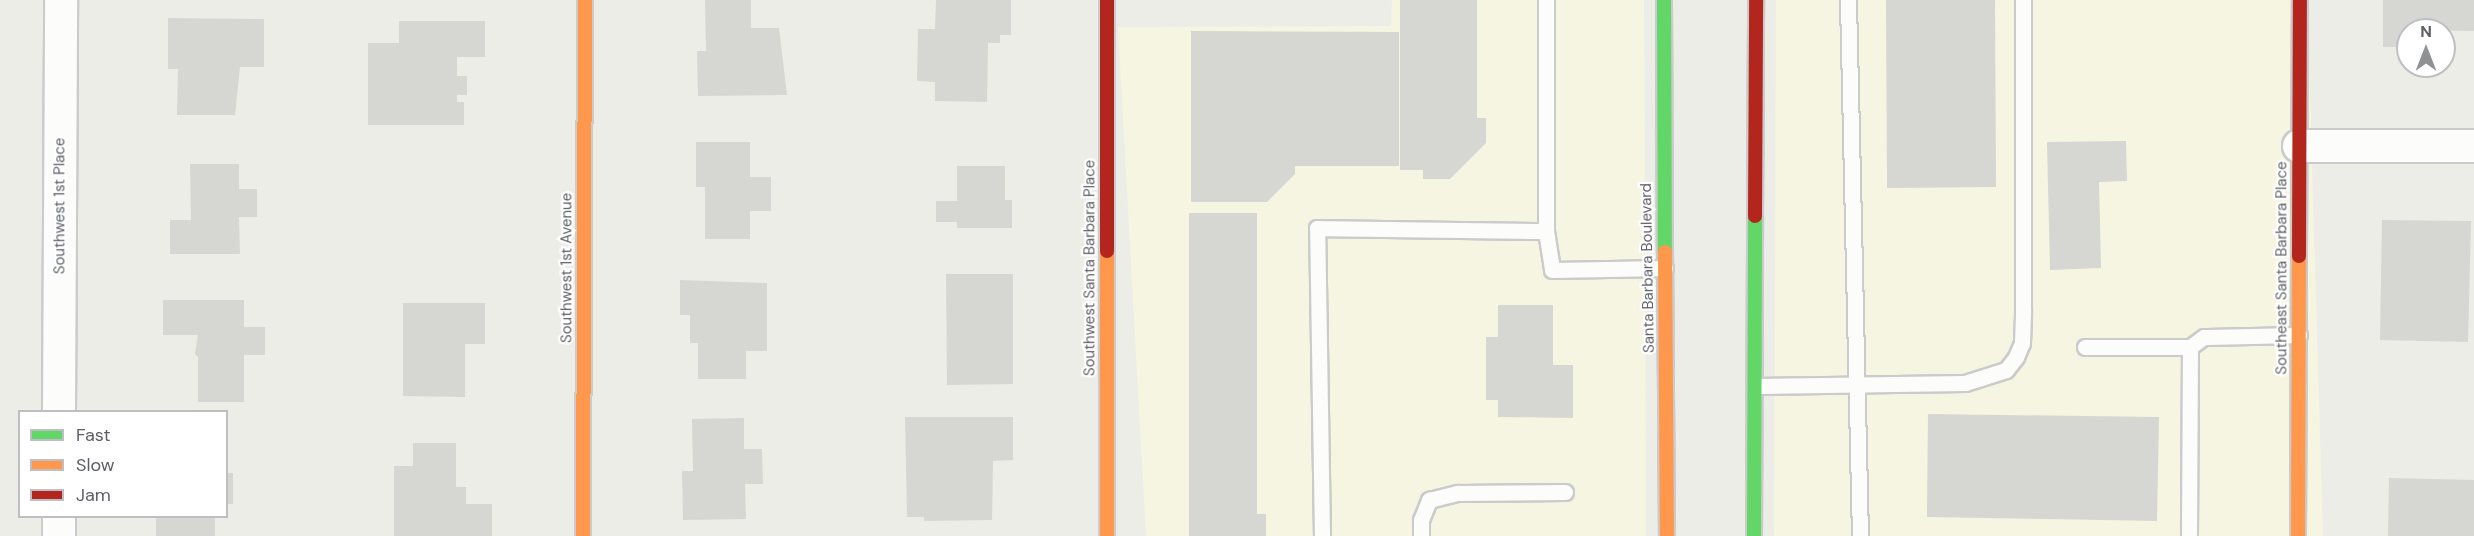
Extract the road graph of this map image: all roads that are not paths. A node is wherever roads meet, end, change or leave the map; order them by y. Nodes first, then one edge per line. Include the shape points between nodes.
1 (61, 0) edge
2 (585, 0) edge
3 (1107, 0) edge
4 (1546, 0) edge
5 (1664, 0) edge
6 (1756, 0) edge
7 (1848, 0) edge
8 (2023, 0) edge
9 (2300, 0) edge
10 (2299, 146) junction
11 (2474, 146) edge
12 (1545, 231) junction
13 (1665, 268) junction
14 (2299, 335) junction
15 (2085, 347) dead end
16 (2190, 347) junction
17 (1858, 385) junction
18 (1756, 386) junction
19 (59, 410) edge
20 (1565, 492) dead end
21 (59, 518) edge
22 (59, 536) edge
23 (583, 536) edge
24 (1107, 536) edge
25 (1322, 536) edge
26 (1421, 536) edge
27 (1667, 536) edge
28 (1754, 536) edge
29 (1860, 536) edge
30 (2189, 536) edge
31 (2298, 536) edge

1 - 19 street, Southwest 1st Place
2 - 23 street, Southwest 1st Avenue
3 - 24 street, Southwest Santa Barbara Place
4 - 12 lane
5 - 13 street, Santa Barbara Boulevard
6 - 18 street
7 - 17 lane
8 - 17 lane via 2023,310 2022,343 2016,357 2006,370 1965,383
9 - 10 street, Southeast Santa Barbara Place
10 - 11 street
10 - 14 street, Southeast Santa Barbara Place
12 - 13 lane via 1552,270
12 - 25 lane via 1317,228
13 - 27 street, Santa Barbara Boulevard
14 - 16 lane via 2204,338
14 - 31 street, Southeast Santa Barbara Place
15 - 16 lane
16 - 30 lane
17 - 18 lane
17 - 29 lane
18 - 28 street
20 - 26 lane via 1458,493 1429,500 1421,520
21 - 22 street

